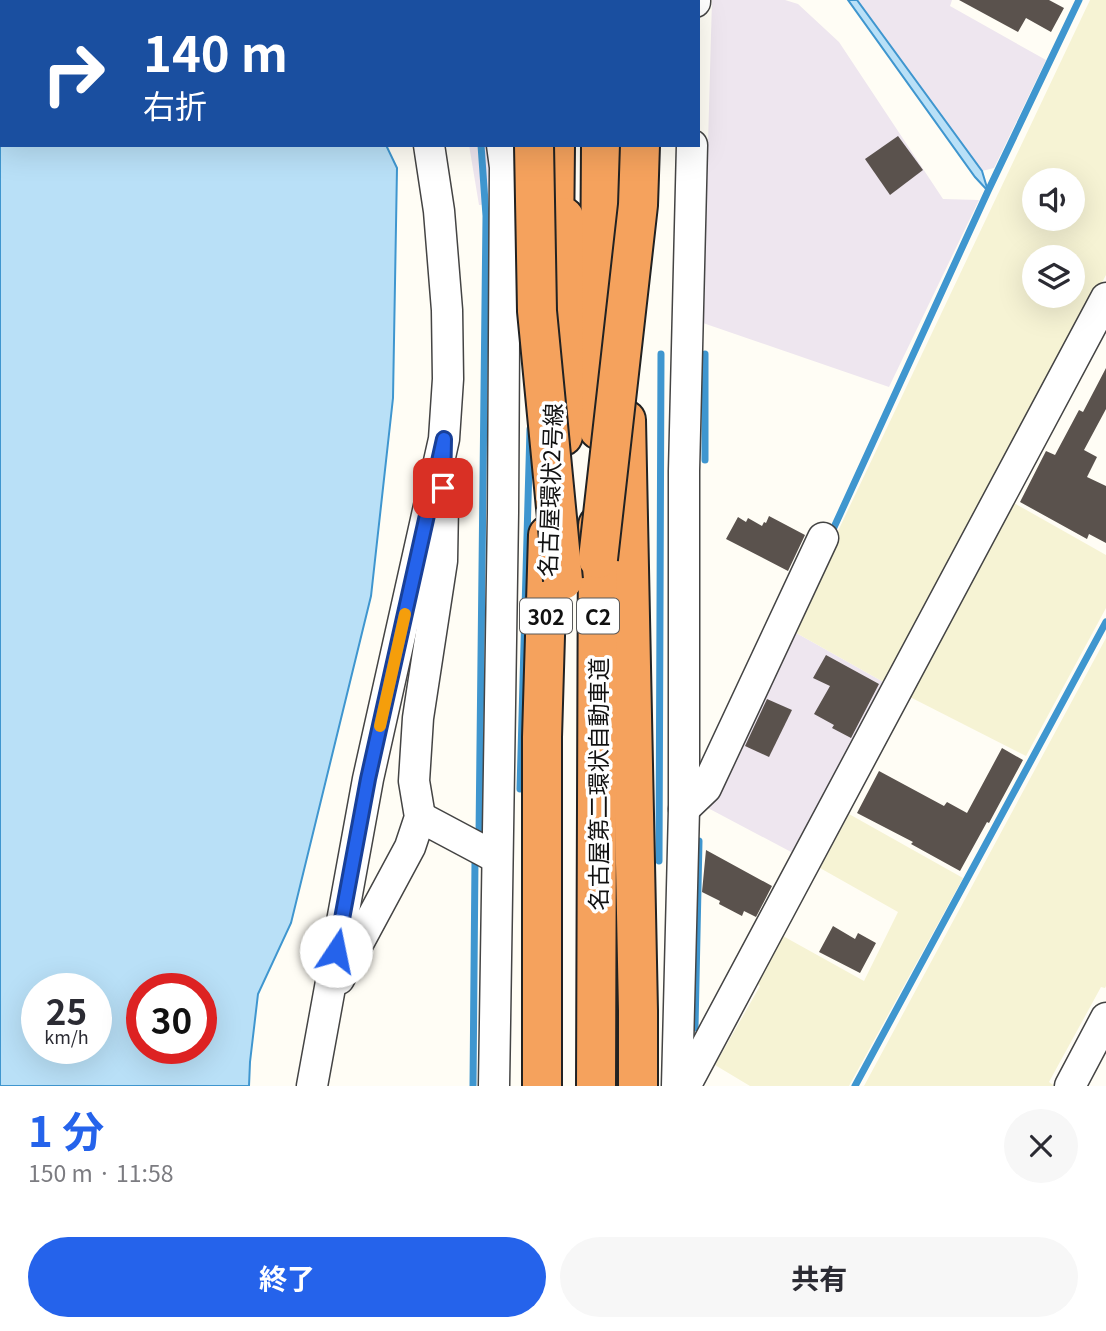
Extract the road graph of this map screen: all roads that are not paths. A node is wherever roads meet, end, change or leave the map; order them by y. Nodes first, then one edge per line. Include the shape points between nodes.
1 (429, 147) edge
2 (502, 147) edge
3 (534, 147) edge
4 (555, 147) edge
5 (564, 147) edge
6 (601, 147) edge
7 (622, 147) edge
8 (640, 147) edge
9 (692, 147) edge
10 (1106, 298) edge
11 (444, 439) junction
12 (823, 538) dead end
13 (598, 559) junction
14 (563, 580) junction
15 (684, 809) junction
16 (420, 817) junction
17 (497, 858) junction
18 (682, 874) junction
19 (327, 1000) junction
20 (638, 1011) junction
21 (1106, 1018) edge
22 (686, 1080) edge
23 (495, 1085) edge
24 (312, 1086) edge
25 (542, 1086) edge
26 (563, 1086) edge
27 (596, 1086) edge
28 (638, 1086) edge
29 (1070, 1086) edge

1 - 11 street via 447,310
2 - 17 street
3 - 14 highway, bridge via 537,312
4 - 25 highway, 名古屋環状2号線 / 302 via 542,737
5 - 14 highway, 名古屋第二環状自動車道 / C2, bridge
6 - 13 highway, 名古屋第二環状自動車道 / C2, bridge
7 - 20 highway
8 - 13 highway, bridge via 638,205
9 - 15 street via 684,471
10 - 22 street
11 - 16 street via 442,561 418,718 414,781
11 - 19 street via 368,779
12 - 15 street via 706,788
13 - 27 highway, 名古屋第二環状自動車道 / C2
14 - 26 highway, 名古屋第二環状自動車道 / C2
15 - 18 street
16 - 17 street
16 - 19 street via 410,848
17 - 23 street
18 - 20 street via 672,925
18 - 22 street
19 - 24 street
20 - 28 highway
21 - 29 street

